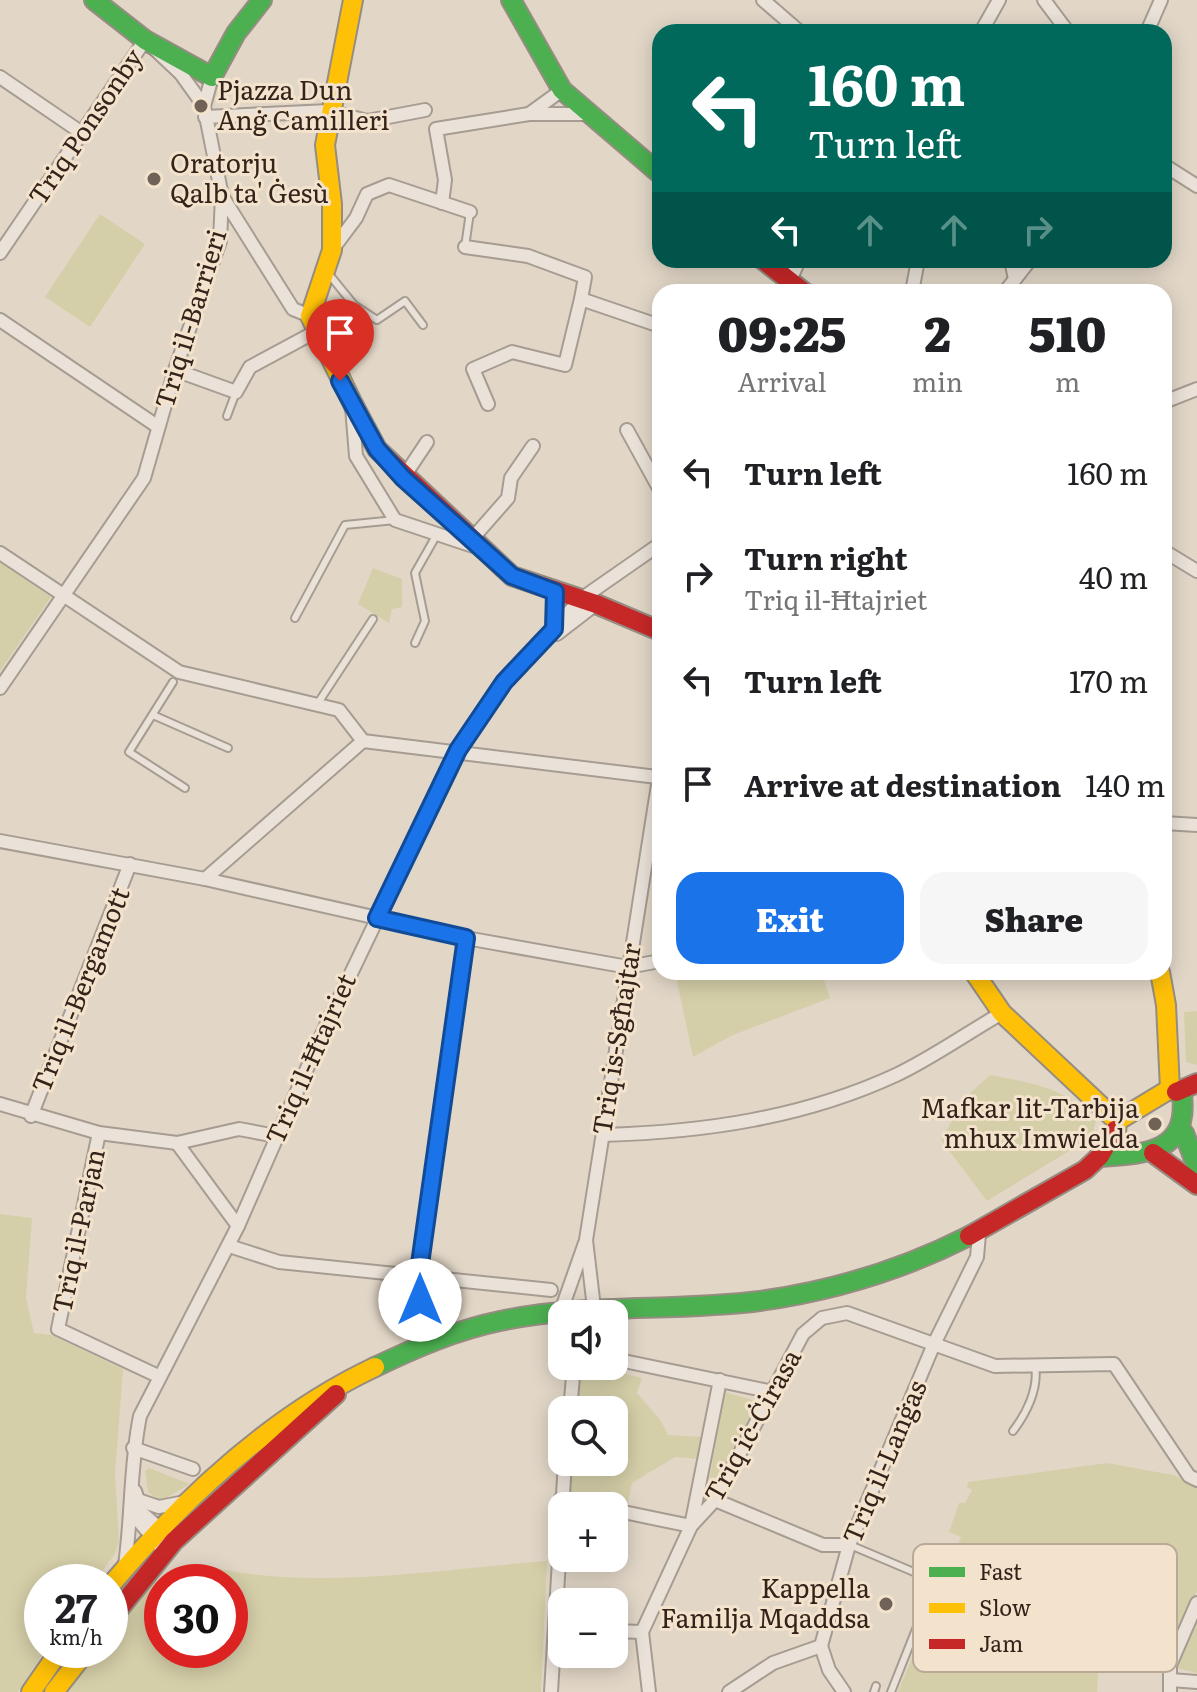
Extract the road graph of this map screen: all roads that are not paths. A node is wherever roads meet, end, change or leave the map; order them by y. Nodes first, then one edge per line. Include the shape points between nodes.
1 (94, 0) edge
2 (262, 0) edge
3 (353, 0) edge
4 (511, 0) edge
5 (763, 0) edge
6 (999, 0) edge
7 (1044, 0) edge
8 (1161, 0) edge
9 (791, 24) edge
10 (986, 24) edge
11 (1062, 24) edge
12 (1150, 24) edge
13 (145, 40) junction
14 (0, 77) edge
15 (212, 77) junction
16 (562, 90) junction
17 (425, 110) dead end
18 (329, 111) junction
19 (204, 112) junction
20 (529, 114) junction
21 (590, 114) junction
22 (82, 133) junction
23 (652, 167) edge
24 (1172, 170) edge
25 (1197, 186) edge
26 (222, 196) junction
27 (442, 203) junction
28 (470, 212) joint
29 (465, 247) joint
30 (332, 250) junction
31 (0, 253) edge
32 (771, 268) edge
33 (1013, 268) edge
34 (1024, 268) edge
35 (325, 269) junction
36 (1015, 279) junction
37 (788, 284) edge
38 (1011, 284) edge
39 (581, 299) junction
40 (0, 320) edge
41 (652, 323) edge
42 (313, 324) junction
43 (423, 325) dead end
44 (175, 370) junction
45 (1197, 389) edge
46 (236, 392) junction
47 (1172, 399) edge
48 (488, 404) dead end
49 (352, 405) junction
50 (227, 416) dead end
51 (157, 426) junction
52 (627, 430) dead end
53 (427, 442) dead end
54 (533, 446) dead end
55 (652, 475) edge
56 (403, 478) junction
57 (395, 520) junction
58 (436, 536) junction
59 (476, 544) junction
60 (652, 550) edge
61 (0, 553) edge
62 (1172, 556) edge
63 (1197, 571) edge
64 (555, 592) junction
65 (63, 596) junction
66 (588, 602) junction
67 (295, 618) dead end
68 (373, 619) dead end
69 (652, 628) edge
70 (554, 629) junction
71 (415, 643) dead end
72 (532, 653) junction
73 (173, 682) dead end
74 (0, 688) edge
75 (318, 703) junction
76 (153, 715) junction
77 (363, 741) junction
78 (228, 748) dead end
79 (458, 750) junction
80 (652, 773) edge
81 (185, 788) dead end
82 (652, 813) edge
83 (1172, 823) edge
84 (1197, 825) edge
85 (0, 841) edge
86 (130, 864) junction
87 (205, 879) junction
88 (377, 918) junction
89 (466, 938) junction
90 (652, 962) edge
91 (628, 967) junction
92 (979, 980) edge
93 (1161, 980) edge
94 (1002, 1013) junction
95 (1197, 1083) edge
96 (1173, 1091) junction
97 (0, 1104) edge
98 (31, 1116) junction
99 (1190, 1117) edge
100 (1116, 1125) junction
101 (99, 1133) junction
102 (603, 1135) junction
103 (276, 1136) junction
104 (177, 1143) junction
105 (1153, 1153) junction
106 (1133, 1155) junction
107 (1099, 1157) junction
108 (1197, 1167) edge
109 (1197, 1185) edge
110 (238, 1226) junction
111 (979, 1234) junction
112 (586, 1240) junction
113 (229, 1246) junction
114 (418, 1278) junction
115 (551, 1290) dead end
116 (579, 1300) edge
117 (579, 1300) edge
118 (628, 1309) edge
119 (548, 1315) edge
120 (424, 1344) junction
121 (934, 1344) junction
122 (628, 1362) edge
123 (1035, 1366) junction
124 (158, 1376) junction
125 (720, 1380) junction
126 (349, 1381) junction
127 (773, 1392) junction
128 (1013, 1431) dead end
129 (133, 1448) junction
130 (193, 1469) dead end
131 (1197, 1480) edge
132 (715, 1500) junction
133 (191, 1501) junction
134 (135, 1503) junction
135 (628, 1513) edge
136 (691, 1526) junction
137 (166, 1541) junction
138 (849, 1545) junction
139 (125, 1564) edge
140 (128, 1565) edge
141 (913, 1572) edge
142 (128, 1595) edge
143 (1197, 1603) edge
144 (628, 1632) edge
145 (642, 1632) junction
146 (913, 1636) edge
147 (821, 1646) junction
148 (1177, 1649) edge
149 (48, 1668) edge
150 (73, 1668) edge
151 (554, 1668) edge
152 (1197, 1682) edge
153 (1170, 1686) edge
154 (31, 1692) edge
155 (54, 1692) edge
156 (551, 1692) edge
157 (649, 1692) edge
158 (729, 1692) edge
159 (844, 1692) edge
160 (891, 1692) edge

1 - 13 street
2 - 15 street
3 - 18 street
4 - 16 street
5 - 9 street
6 - 10 street
7 - 11 street
8 - 12 street
13 - 15 street
13 - 19 street via 181,74
13 - 22 street, Triq Ponsonby
14 - 22 street
15 - 19 street
16 - 20 street
16 - 21 street
17 - 18 street via 367,121
18 - 19 street
18 - 30 street via 325,145
19 - 26 street, Triq il-Barrieri
20 - 21 street
20 - 27 street via 436,129 445,180
21 - 23 street
22 - 31 street, Triq Ponsonby
24 - 25 street
26 - 42 street via 293,309
26 - 44 street, Triq il-Barrieri via 220,241
27 - 28 street
27 - 30 street via 389,185 367,194
28 - 29 lane
29 - 39 street via 528,256 585,277
30 - 35 street
32 - 37 street
33 - 36 street
34 - 36 street
35 - 42 street
35 - 43 lane via 354,305 377,320 405,301
36 - 38 street
39 - 41 street
39 - 48 street via 565,365 512,352 473,369
40 - 51 street
42 - 46 street via 250,367
42 - 49 street
44 - 46 street
44 - 51 street, Triq il-Barrieri
45 - 47 street
46 - 50 lane
49 - 56 street via 377,449
49 - 57 street via 356,456
51 - 65 street, Triq il-Barrieri via 144,478
52 - 55 street
53 - 56 street
54 - 59 street via 511,478 508,498
56 - 59 street
57 - 58 street
57 - 67 lane via 345,525
58 - 59 street
58 - 71 lane via 415,573 425,621
59 - 64 street via 512,576
60 - 66 street, Triq il-Ħtajriet
61 - 65 street
62 - 63 street
64 - 66 street
64 - 70 street
65 - 74 street, Triq il-Barrieri
65 - 75 street via 179,672
66 - 69 street
66 - 70 street, Triq il-Ħtajriet
66 - 72 street, Triq il-Ħtajriet
68 - 75 lane
70 - 72 street, Triq il-Ħtajriet
72 - 79 street, Triq il-Ħtajriet via 504,682
73 - 76 lane
75 - 77 street via 339,710
76 - 78 lane
76 - 81 lane via 129,752
77 - 79 street
77 - 87 street
79 - 80 street
79 - 88 street, Triq il-Ħtajriet
82 - 91 street, Triq is-Sgħajtar
83 - 84 street
85 - 86 street
86 - 87 street
86 - 98 street, Triq il-Bergamott
87 - 88 street
88 - 89 street
88 - 103 street, Triq il-Ħtajriet
89 - 91 street
89 - 114 street
90 - 91 street
91 - 102 street, Triq is-Sgħajtar
92 - 94 street
93 - 96 street
94 - 100 street
94 - 102 street via 896,1075 804,1111 683,1133
95 - 96 street
96 - 99 street via 1182,1095
96 - 100 street
97 - 98 street
98 - 101 street
99 - 105 street via 1171,1145
99 - 108 street
100 - 106 street via 1122,1146
100 - 107 street
101 - 104 street
101 - 124 street, Triq il-Parjan via 58,1329
102 - 112 street, Triq is-Sgħajtar
103 - 104 street via 239,1129
103 - 110 street, Triq il-Ħtajriet
104 - 110 street
105 - 106 street
105 - 109 street
106 - 107 street
107 - 111 street
110 - 113 street, Triq il-Ħtajriet
111 - 118 street via 819,1290 723,1305
111 - 121 street, Triq il-Lanġas via 977,1257
112 - 116 street, Triq is-Sgħajtar
112 - 117 street
113 - 114 street via 279,1262
113 - 124 street, Triq il-Ħtajriet
114 - 115 street
114 - 120 street
119 - 120 street via 503,1320
120 - 126 street
121 - 123 street, Triq iċ-Ċirasa via 995,1366
121 - 127 street, Triq iċ-Ċirasa via 847,1313 834,1314 803,1334
121 - 138 street, Triq il-Lanġas
122 - 125 street
123 - 128 lane via 1026,1414
123 - 131 street, Triq iċ-Ċirasa via 1114,1364 1189,1476
124 - 129 street, Triq il-Ħtajriet
125 - 127 street
125 - 136 street
126 - 133 street via 318,1396
126 - 137 street
127 - 132 street, Triq iċ-Ċirasa
129 - 130 street
129 - 134 street, Triq il-Ħtajriet
132 - 136 street, Triq iċ-Ċirasa
132 - 138 street via 823,1545
133 - 134 street via 159,1507
133 - 137 street
134 - 137 street, Triq il-Ħtajriet
134 - 139 street, Triq il-Ħtajriet
135 - 136 street
136 - 145 street, Triq iċ-Ċirasa
137 - 140 street
137 - 142 street
138 - 141 lane
138 - 147 street, Triq il-Lanġas
143 - 148 street
144 - 145 street
145 - 157 street
146 - 160 lane
147 - 158 street via 773,1663
147 - 159 street
149 - 154 street
150 - 155 street
151 - 156 street
152 - 153 street

